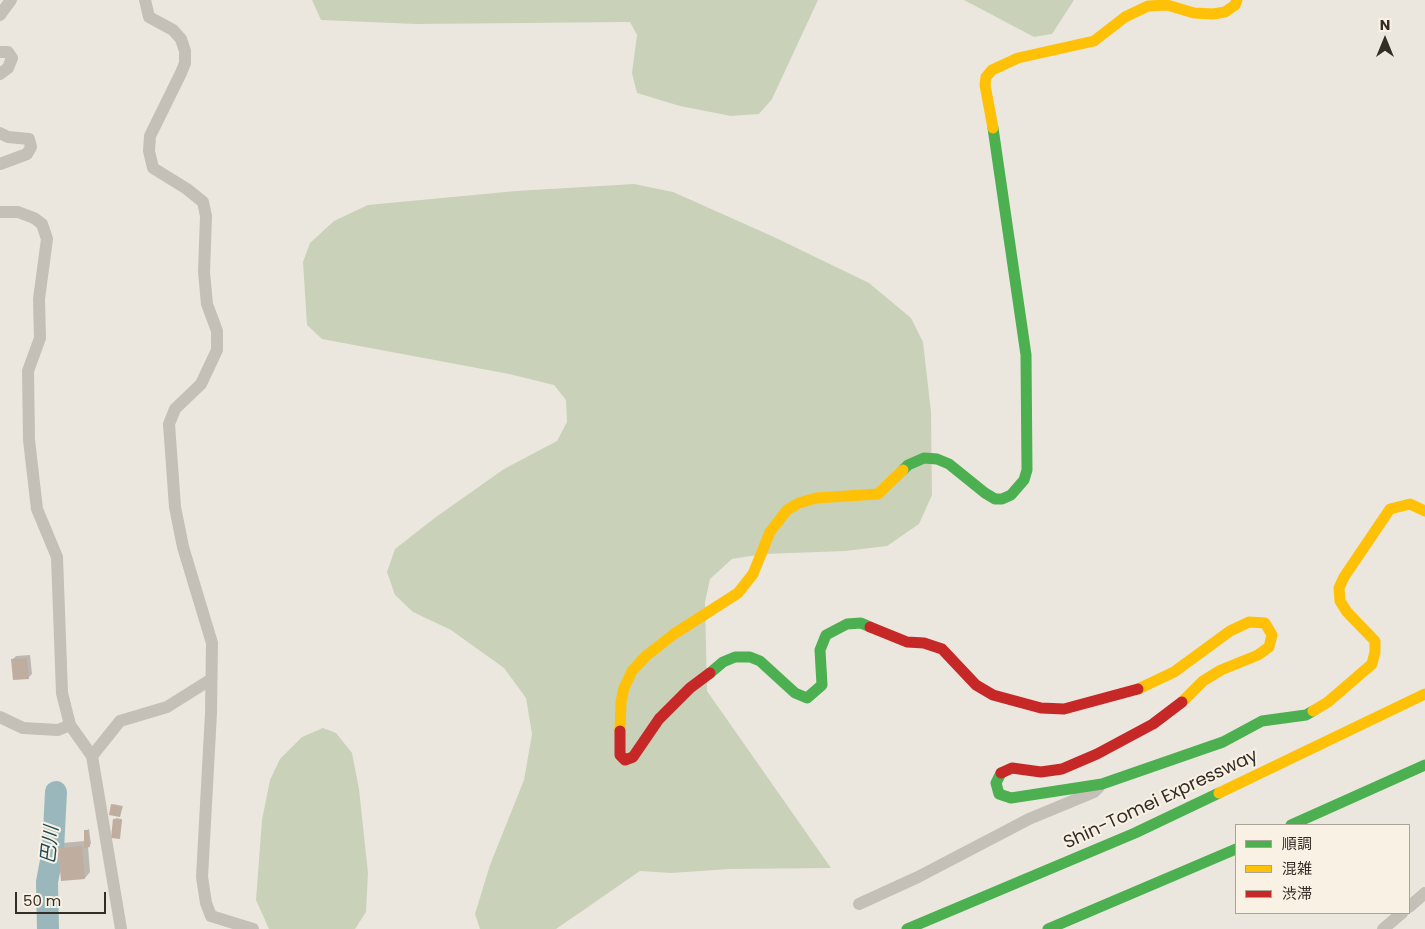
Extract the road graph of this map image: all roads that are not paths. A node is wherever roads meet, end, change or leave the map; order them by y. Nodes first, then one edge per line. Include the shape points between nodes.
1 (11, 0) edge
2 (144, 0) edge
3 (1237, 0) edge
4 (0, 15) edge
5 (0, 52) edge
6 (0, 74) edge
7 (0, 133) edge
8 (0, 164) edge
9 (0, 212) edge
10 (1425, 511) edge
11 (210, 680) junction
12 (1425, 694) edge
13 (0, 717) edge
14 (70, 726) junction
15 (92, 756) junction
16 (1425, 765) edge
17 (1102, 784) junction
18 (1293, 824) edge
19 (1235, 850) edge
20 (1425, 893) edge
21 (859, 904) dead end
22 (1410, 906) edge
23 (1401, 914) edge
24 (121, 929) edge
25 (253, 929) edge
26 (907, 929) edge
27 (1048, 929) edge
28 (1383, 929) edge

1 - 4 street
2 - 11 street via 149,17 173,30 181,38 185,50 181,73 150,136 150,151 153,168 203,202 207,304 218,331 217,350 201,384 174,409 169,424 175,507 183,547 212,643
3 - 17 main road via 1236,5 1225,12 1213,14 1194,13 1167,5 1148,6 1125,17 1094,41 1018,58 992,70 986,77 1026,354 1027,470 1024,480 1011,495 995,499 949,464 924,458 908,465 878,494 816,498 799,503 787,510 770,532 752,574 738,593 646,656 632,671 621,702 620,755 625,760 633,757 659,719 690,688 723,662 735,657 760,661 795,693 807,698 814,695 822,685 820,650 826,635 847,624 861,623 908,642 942,649 976,685 993,695 1041,708 1064,709 1146,686 1174,672 1230,631 1249,622 1265,623 1272,634 1269,647 1203,681 1178,706 1153,724 1062,769 1041,772 1012,768 1002,772 996,783 999,794 1011,798
5 - 6 street via 8,52 12,58 8,68
7 - 8 street via 29,139 31,147 27,154
9 - 14 street via 18,212 34,218 42,224 47,239 39,299 40,338 28,371 29,440 37,510 57,557 62,693
10 - 17 main road via 1410,504 1390,509 1344,577 1339,588 1340,601 1375,641 1375,652 1372,664 1328,702 1306,715 1262,721 1223,742
11 - 15 street via 167,707 120,721
11 - 25 street via 208,795 202,877 206,903 211,916
12 - 26 main road, Shin-Tomei Expressway via 1135,833
13 - 14 street via 23,728 58,730
14 - 15 street
15 - 24 street
16 - 18 main road
17 - 21 street via 1094,792 1029,819
19 - 27 main road
20 - 22 street
23 - 28 street

